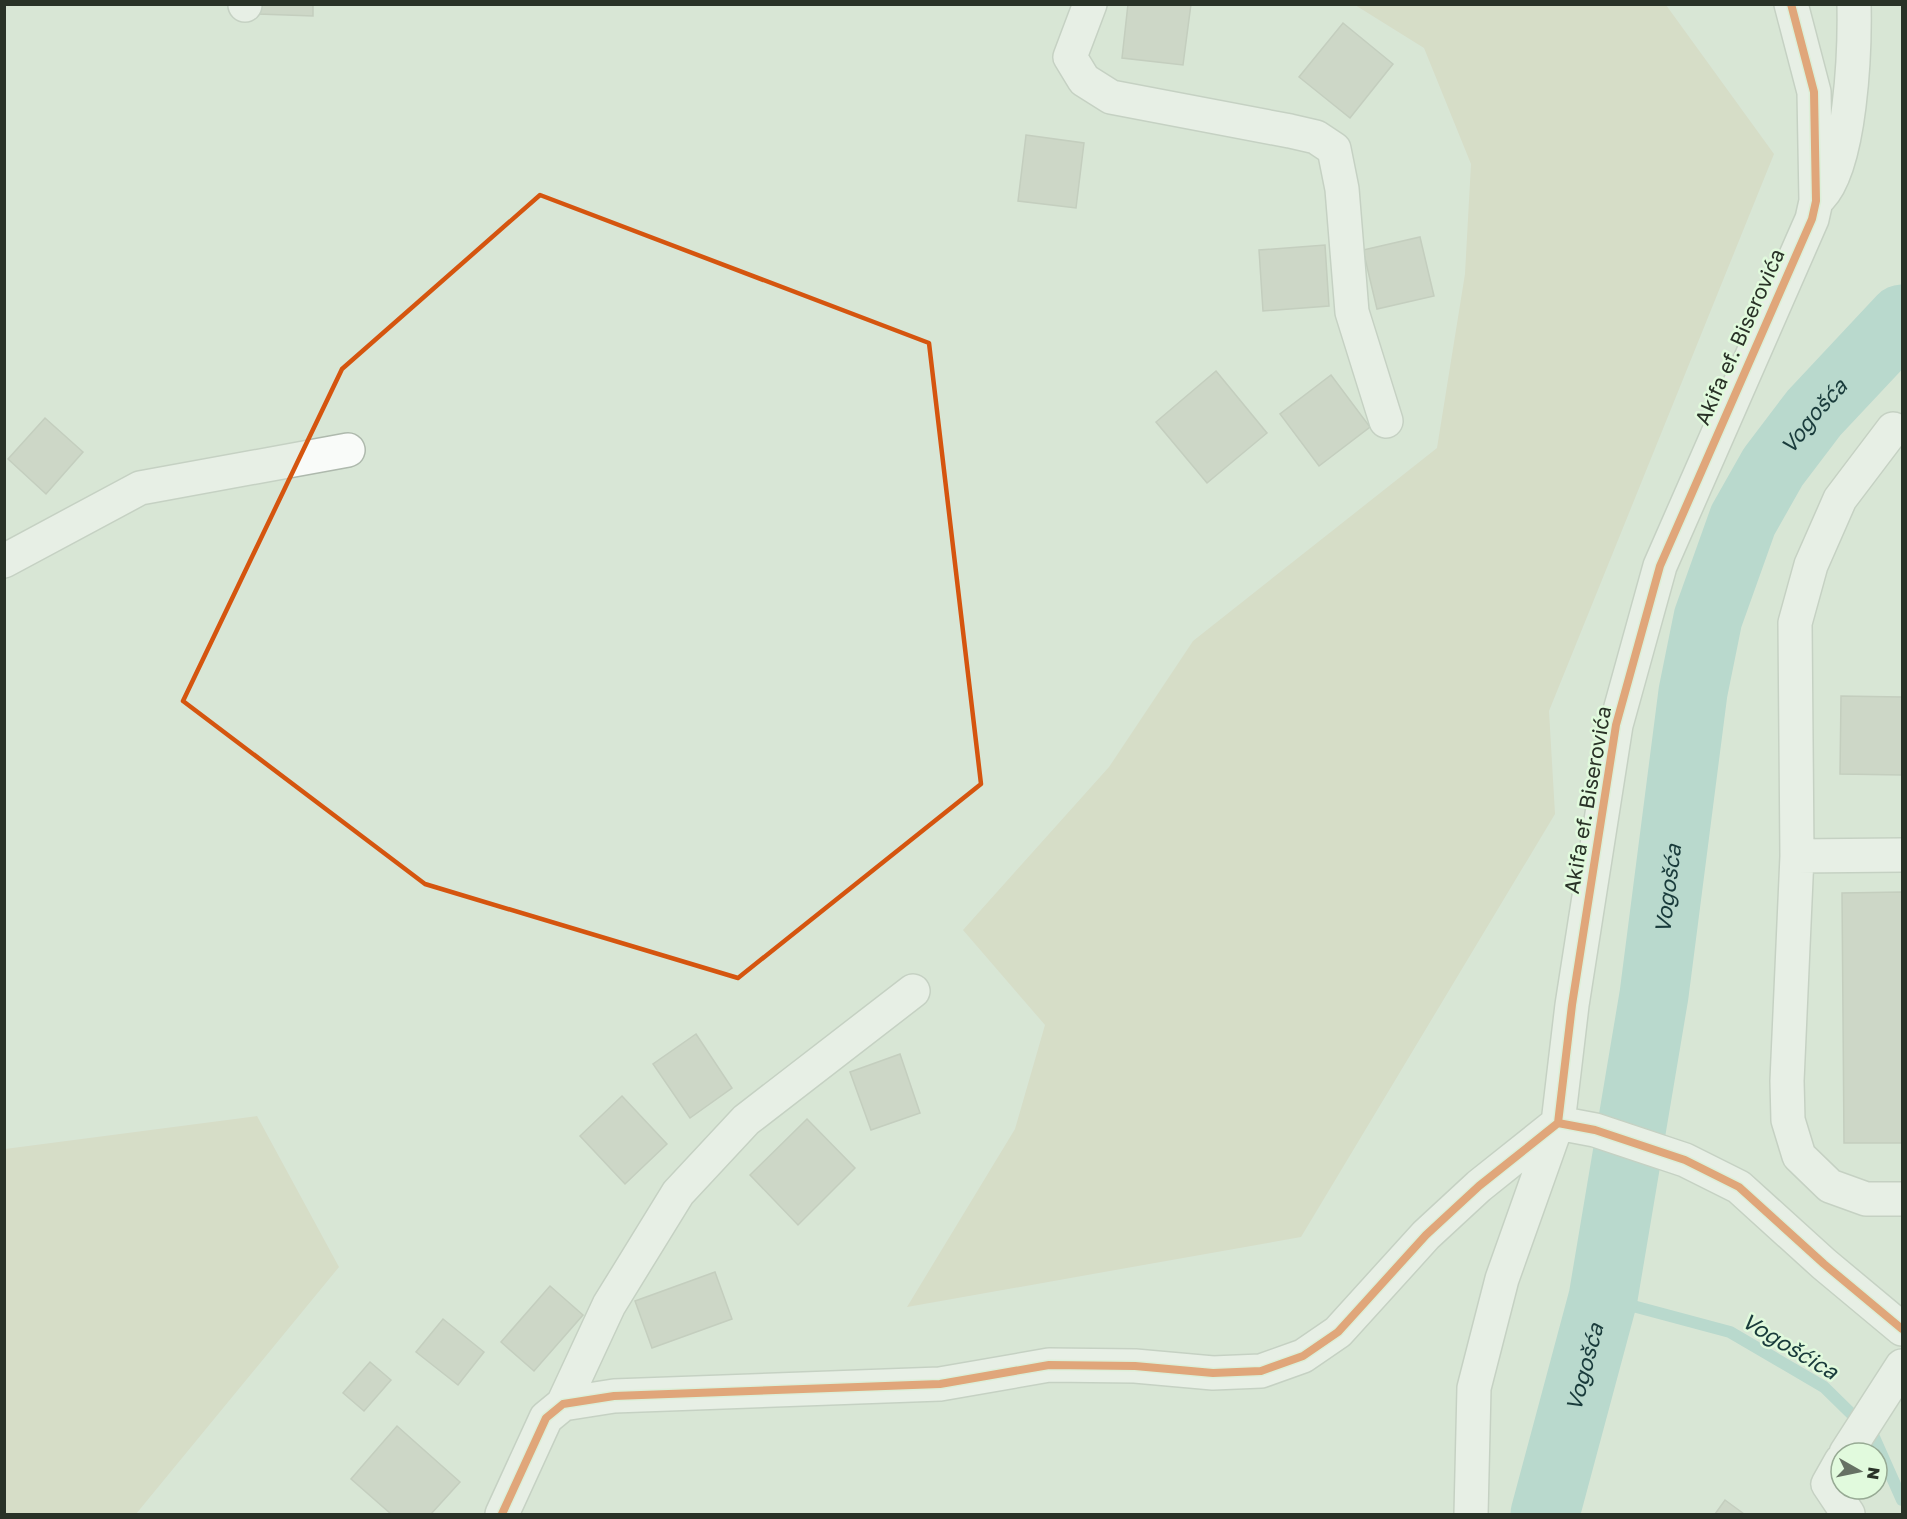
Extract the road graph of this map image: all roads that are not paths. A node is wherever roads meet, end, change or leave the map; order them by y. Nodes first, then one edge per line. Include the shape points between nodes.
1 (1090, 4) edge
2 (1791, 4) edge
3 (1854, 4) edge
4 (1816, 201) junction
5 (1386, 421) dead end
6 (1893, 429) dead end
7 (348, 450) dead end
8 (4, 561) edge
9 (1902, 855) edge
10 (1797, 856) junction
11 (913, 991) dead end
12 (1558, 1123) junction
13 (1902, 1199) edge
14 (1902, 1329) edge
15 (1902, 1366) edge
16 (563, 1404) junction
17 (1854, 1441) edge
18 (1839, 1501) edge
19 (502, 1515) edge
20 (1471, 1515) edge
21 (1848, 1515) edge

1 - 5 street via 1070,57 1084,80 1111,97 1316,137 1335,149 1352,312
2 - 4 street, Akifa ef. Biserovića via 1814,92
3 - 4 street via 1855,52 1842,142 1835,174
4 - 12 street, Akifa ef. Biserovića via 1812,219 1660,566 1616,725 1572,1005
6 - 10 street via 1840,499 1811,565 1795,622
7 - 8 street via 140,488
9 - 10 street
10 - 13 street via 1787,1081 1788,1120 1796,1147 1799,1156 1830,1186 1866,1198
11 - 16 street via 746,1119 678,1193 609,1305
12 - 14 street via 1595,1130 1685,1160 1739,1187
12 - 16 street via 1479,1185 1338,1332 1303,1356 1261,1371 1213,1373 1135,1366 1049,1365 940,1384 614,1396
12 - 20 street, Akifa ef. Biserovića via 1502,1279 1474,1388
15 - 17 street
16 - 19 street via 546,1418
18 - 21 street

